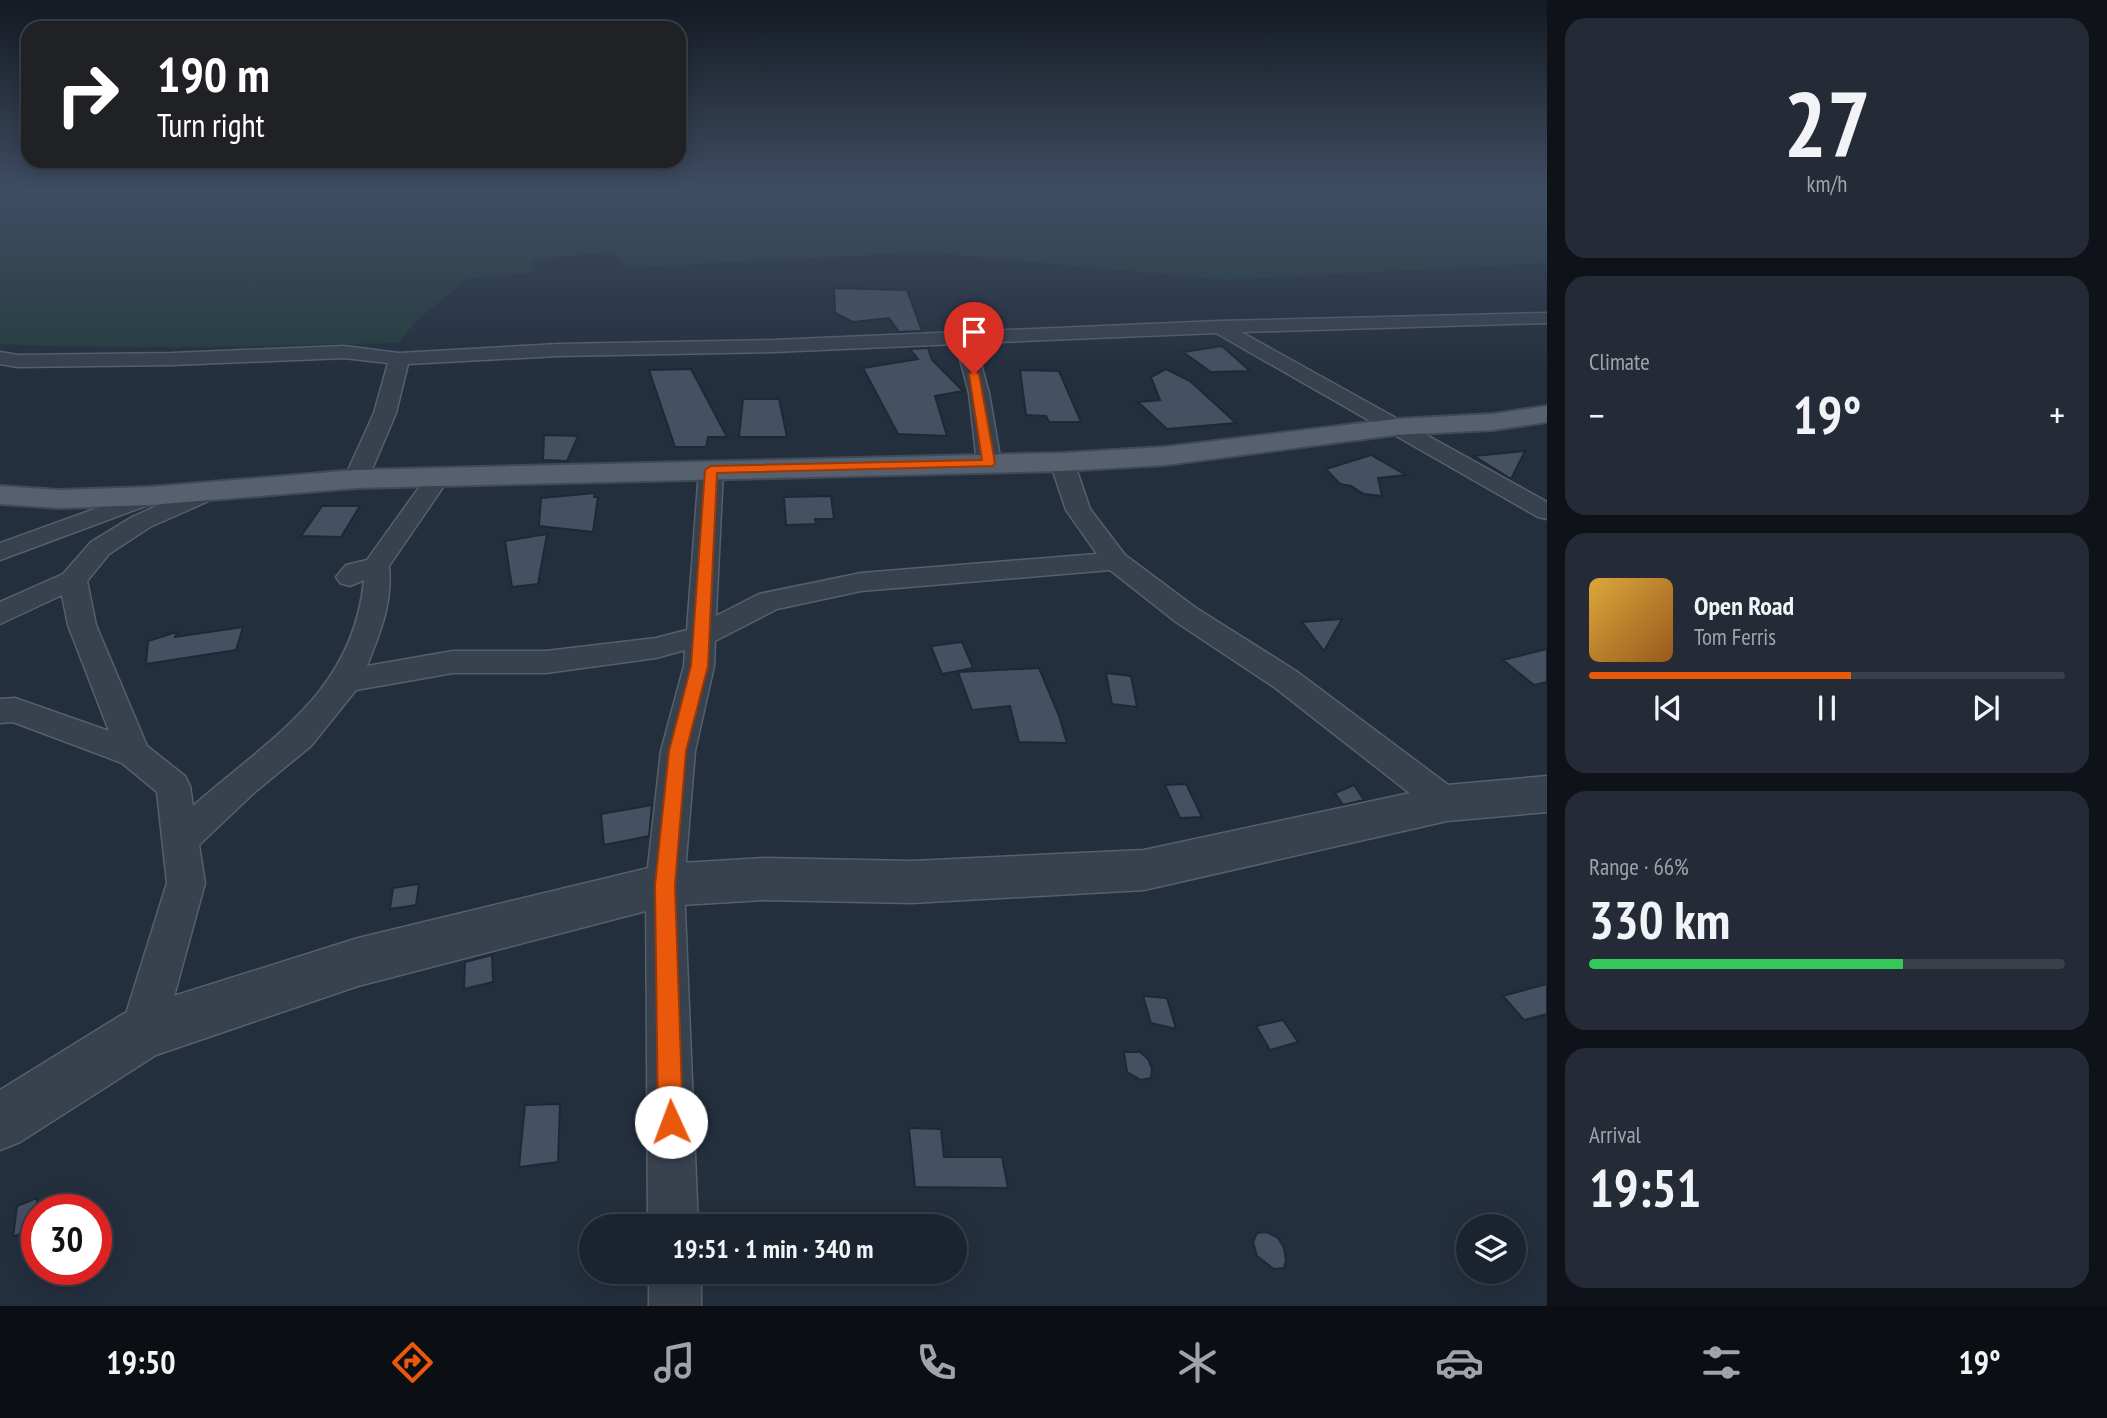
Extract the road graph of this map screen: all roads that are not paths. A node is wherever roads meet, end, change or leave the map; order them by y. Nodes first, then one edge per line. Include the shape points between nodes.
1 (1547, 318) edge
2 (1219, 327) junction
3 (964, 337) junction
4 (0, 358) edge
5 (399, 359) junction
6 (1547, 414) edge
7 (1395, 427) junction
8 (1062, 462) junction
9 (989, 463) junction
10 (711, 470) junction
11 (438, 477) junction
12 (356, 479) junction
13 (211, 491) junction
14 (0, 495) edge
15 (150, 496) junction
16 (1547, 513) edge
17 (0, 552) edge
18 (1116, 561) junction
19 (73, 580) junction
20 (0, 614) edge
21 (701, 636) junction
22 (346, 681) junction
23 (0, 711) edge
24 (134, 754) junction
25 (1547, 794) edge
26 (1447, 803) junction
27 (180, 840) junction
28 (665, 885) junction
29 (142, 1033) junction
30 (0, 1122) edge
31 (673, 1214) edge
32 (674, 1284) edge
33 (675, 1306) edge

1 - 2 street
2 - 3 street
2 - 7 street
3 - 5 street
3 - 9 street via 979,393
4 - 5 street via 173,359 344,352
5 - 12 street via 385,413
6 - 7 main road
7 - 8 main road via 1165,456
7 - 16 street
8 - 9 main road
8 - 18 street via 1078,510
9 - 10 main road
10 - 11 main road
10 - 21 street
11 - 12 main road
11 - 22 street via 363,571 378,577 370,617
12 - 13 main road
13 - 15 main road
13 - 19 street via 141,522 100,548
14 - 15 main road via 59,499
15 - 17 street
18 - 21 street via 861,582 769,601
18 - 26 street via 1186,615 1285,679
19 - 20 street
19 - 24 street via 82,625
21 - 22 street via 656,648 546,662 453,662
21 - 28 street via 699,666 678,751
22 - 27 street via 299,737
23 - 24 street via 15,710
24 - 27 street via 173,786
25 - 26 street
26 - 28 street via 1144,870 912,882 765,879
27 - 29 street via 186,883
28 - 29 street via 358,962
28 - 31 street
29 - 30 street
32 - 33 street

